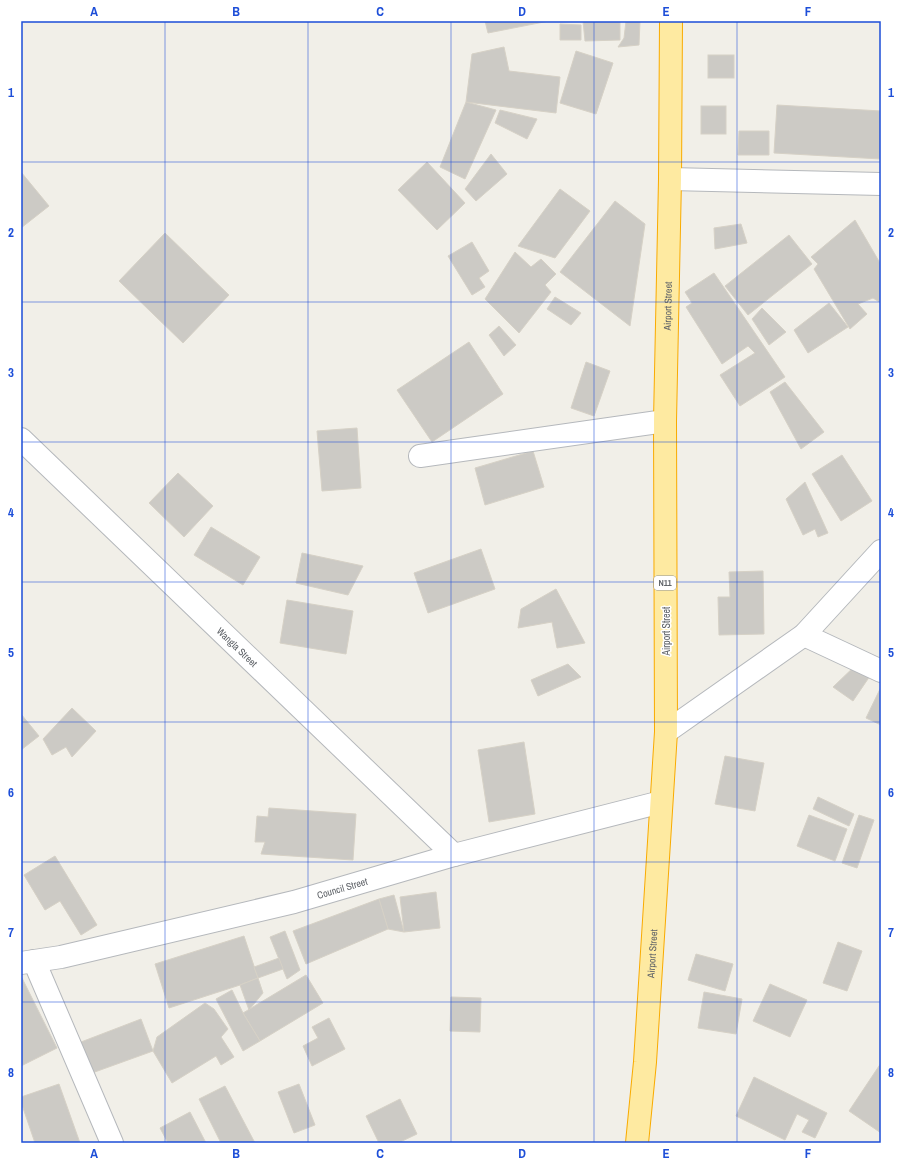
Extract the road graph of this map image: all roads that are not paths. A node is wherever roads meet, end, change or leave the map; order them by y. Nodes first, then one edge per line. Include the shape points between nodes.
1 (670, 21) edge
2 (670, 179) junction
3 (881, 184) edge
4 (664, 421) junction
5 (21, 439) edge
6 (420, 456) dead end
7 (881, 551) edge
8 (804, 635) junction
9 (881, 670) edge
10 (666, 732) junction
11 (661, 802) junction
12 (454, 856) junction
13 (28, 962) edge
14 (112, 1143) edge
15 (637, 1143) edge

1 - 2 highway, Airport Street / N11
2 - 3 street
2 - 4 highway, Airport Street / N11
4 - 6 street
4 - 10 highway, Airport Street / N11
5 - 12 street, Wangla Street
7 - 8 street
8 - 9 street
8 - 10 street
10 - 11 highway, Airport Street / N11
11 - 12 street, Council Street
11 - 15 highway, Airport Street / N11 via 645,1062
12 - 13 street, Council Street via 294,902
13 - 14 street

